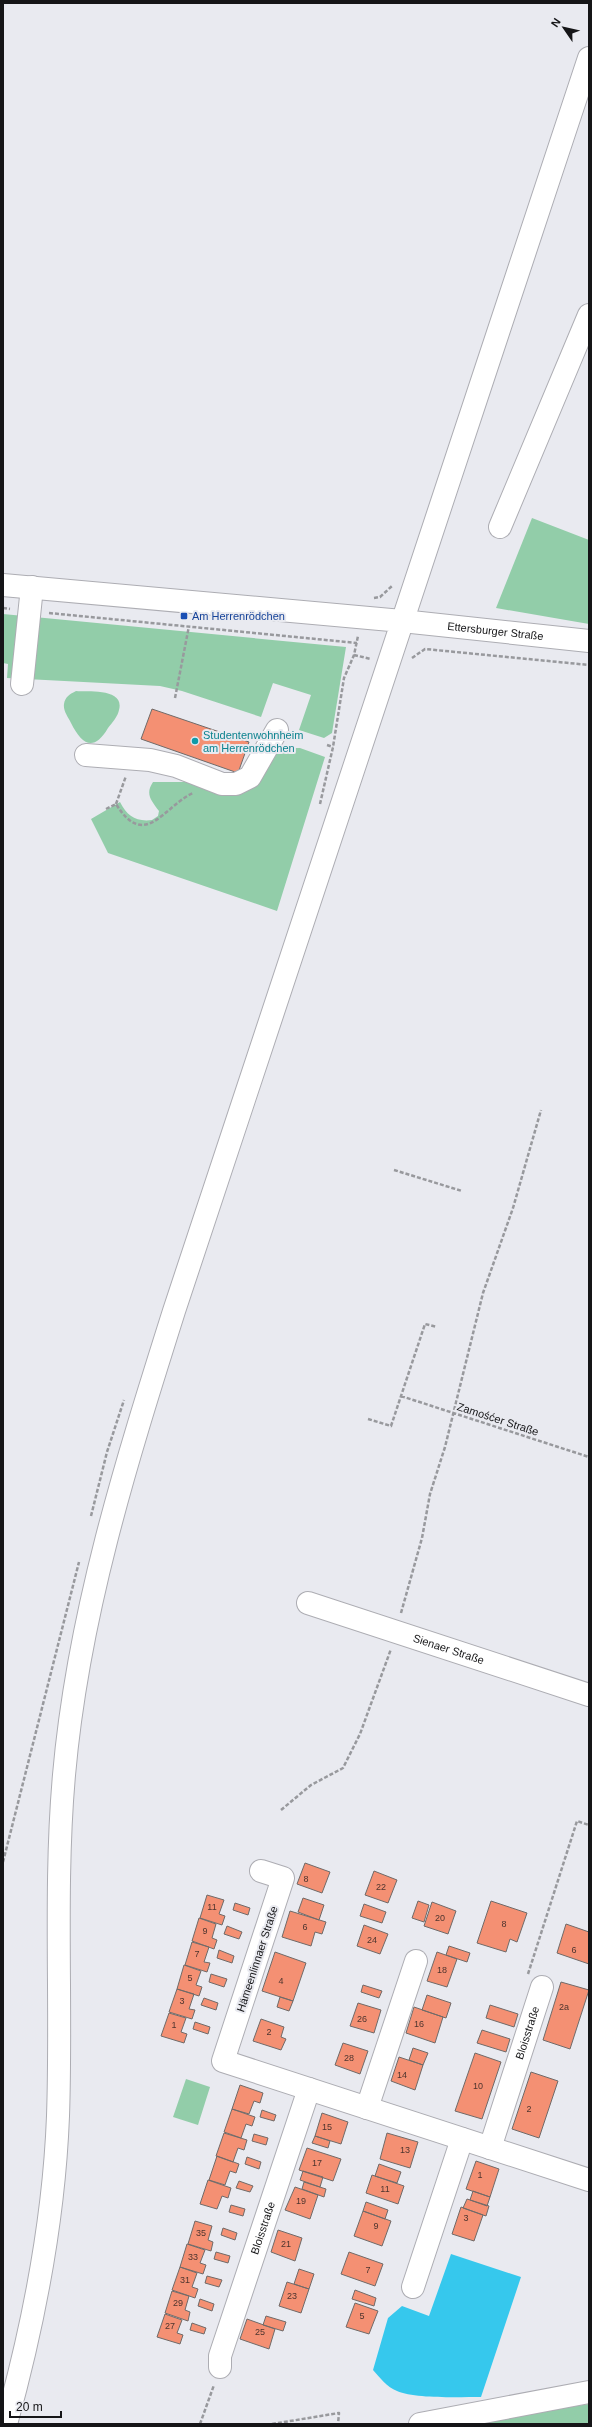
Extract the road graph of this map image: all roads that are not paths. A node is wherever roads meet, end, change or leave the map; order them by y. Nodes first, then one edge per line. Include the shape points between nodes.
1 (589, 58) edge
2 (589, 315) edge
3 (500, 526) dead end
4 (3, 585) edge
5 (32, 587) junction
6 (402, 622) junction
7 (589, 641) edge
8 (22, 684) dead end
9 (277, 730) dead end
10 (86, 755) dead end
11 (308, 1603) dead end
12 (589, 1695) edge
13 (261, 1871) dead end
14 (416, 1961) dead end
15 (542, 1987) road end
16 (309, 2089) junction
17 (367, 2108) junction
18 (462, 2139) junction
19 (490, 2148) junction
20 (589, 2180) edge
21 (413, 2287) dead end
22 (220, 2367) road end
23 (589, 2392) edge
24 (6, 2424) edge
25 (420, 2424) edge

1 - 6 main road
2 - 3 main road
4 - 5 main road, Ettersburger Straße
5 - 6 main road, Ettersburger Straße
5 - 8 main road
6 - 7 main road, Ettersburger Straße
6 - 24 main road via 126,1462 92,1596 71,1714 64,1776 60,1878 59,2080 52,2201 32,2325
9 - 10 main road via 250,777 236,784 222,784 176,766 132,758
11 - 12 main road, Sienaer Straße
13 - 16 main road, Hämeenlinnaer Straße via 283,1878 223,2061
14 - 17 main road
15 - 19 main road, Bloisstraße
16 - 17 main road
16 - 22 main road, Bloisstraße via 223,2349
17 - 18 main road
18 - 19 main road
18 - 21 main road
19 - 20 main road
23 - 25 main road

